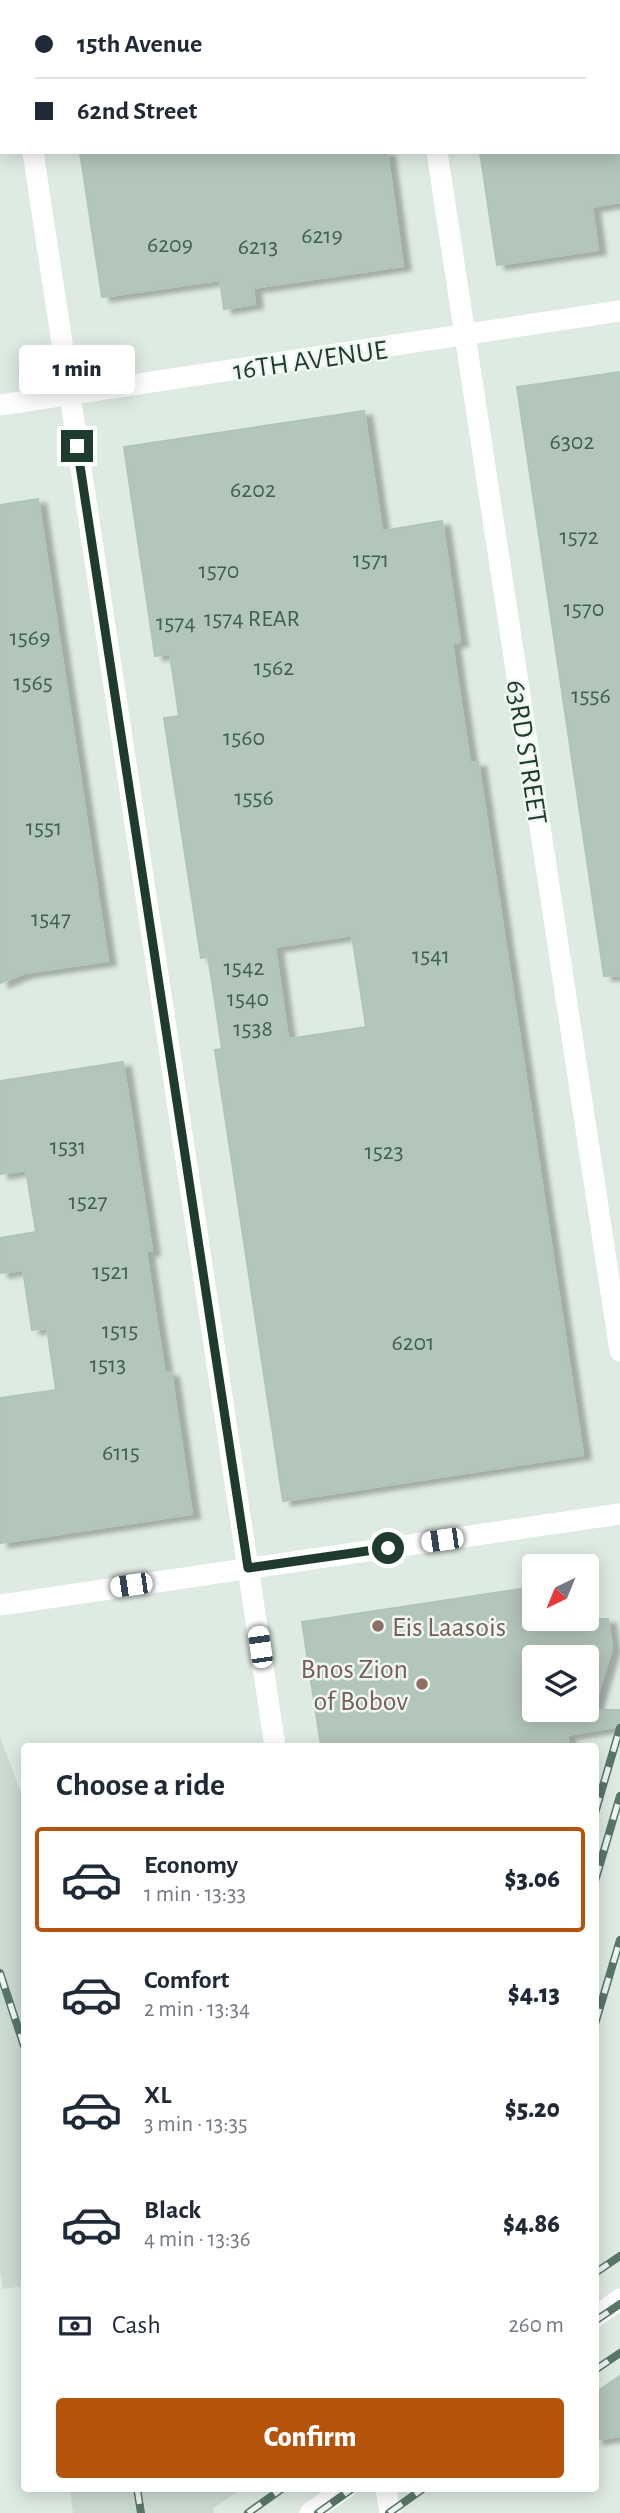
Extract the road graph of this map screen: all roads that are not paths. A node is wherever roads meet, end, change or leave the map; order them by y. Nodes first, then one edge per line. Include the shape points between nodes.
1 (33, 154) edge
2 (437, 154) edge
3 (620, 312) edge
4 (465, 335) junction
5 (69, 394) junction
6 (0, 405) edge
7 (620, 1351) edge
8 (620, 1514) edge
9 (248, 1568) junction
10 (0, 1605) edge
11 (275, 1743) edge
12 (620, 2299) edge
13 (599, 2314) edge
14 (340, 2492) edge
15 (387, 2492) edge
16 (310, 2513) edge
17 (390, 2513) edge

1 - 5 street
2 - 4 street, 63RD STREET
3 - 4 street, 16TH AVENUE
4 - 5 street, 16TH AVENUE
4 - 7 street, 63RD STREET
5 - 6 street, 16TH AVENUE
5 - 9 street
8 - 9 street
9 - 10 street
9 - 11 street
12 - 13 street
14 - 16 street
15 - 17 street

